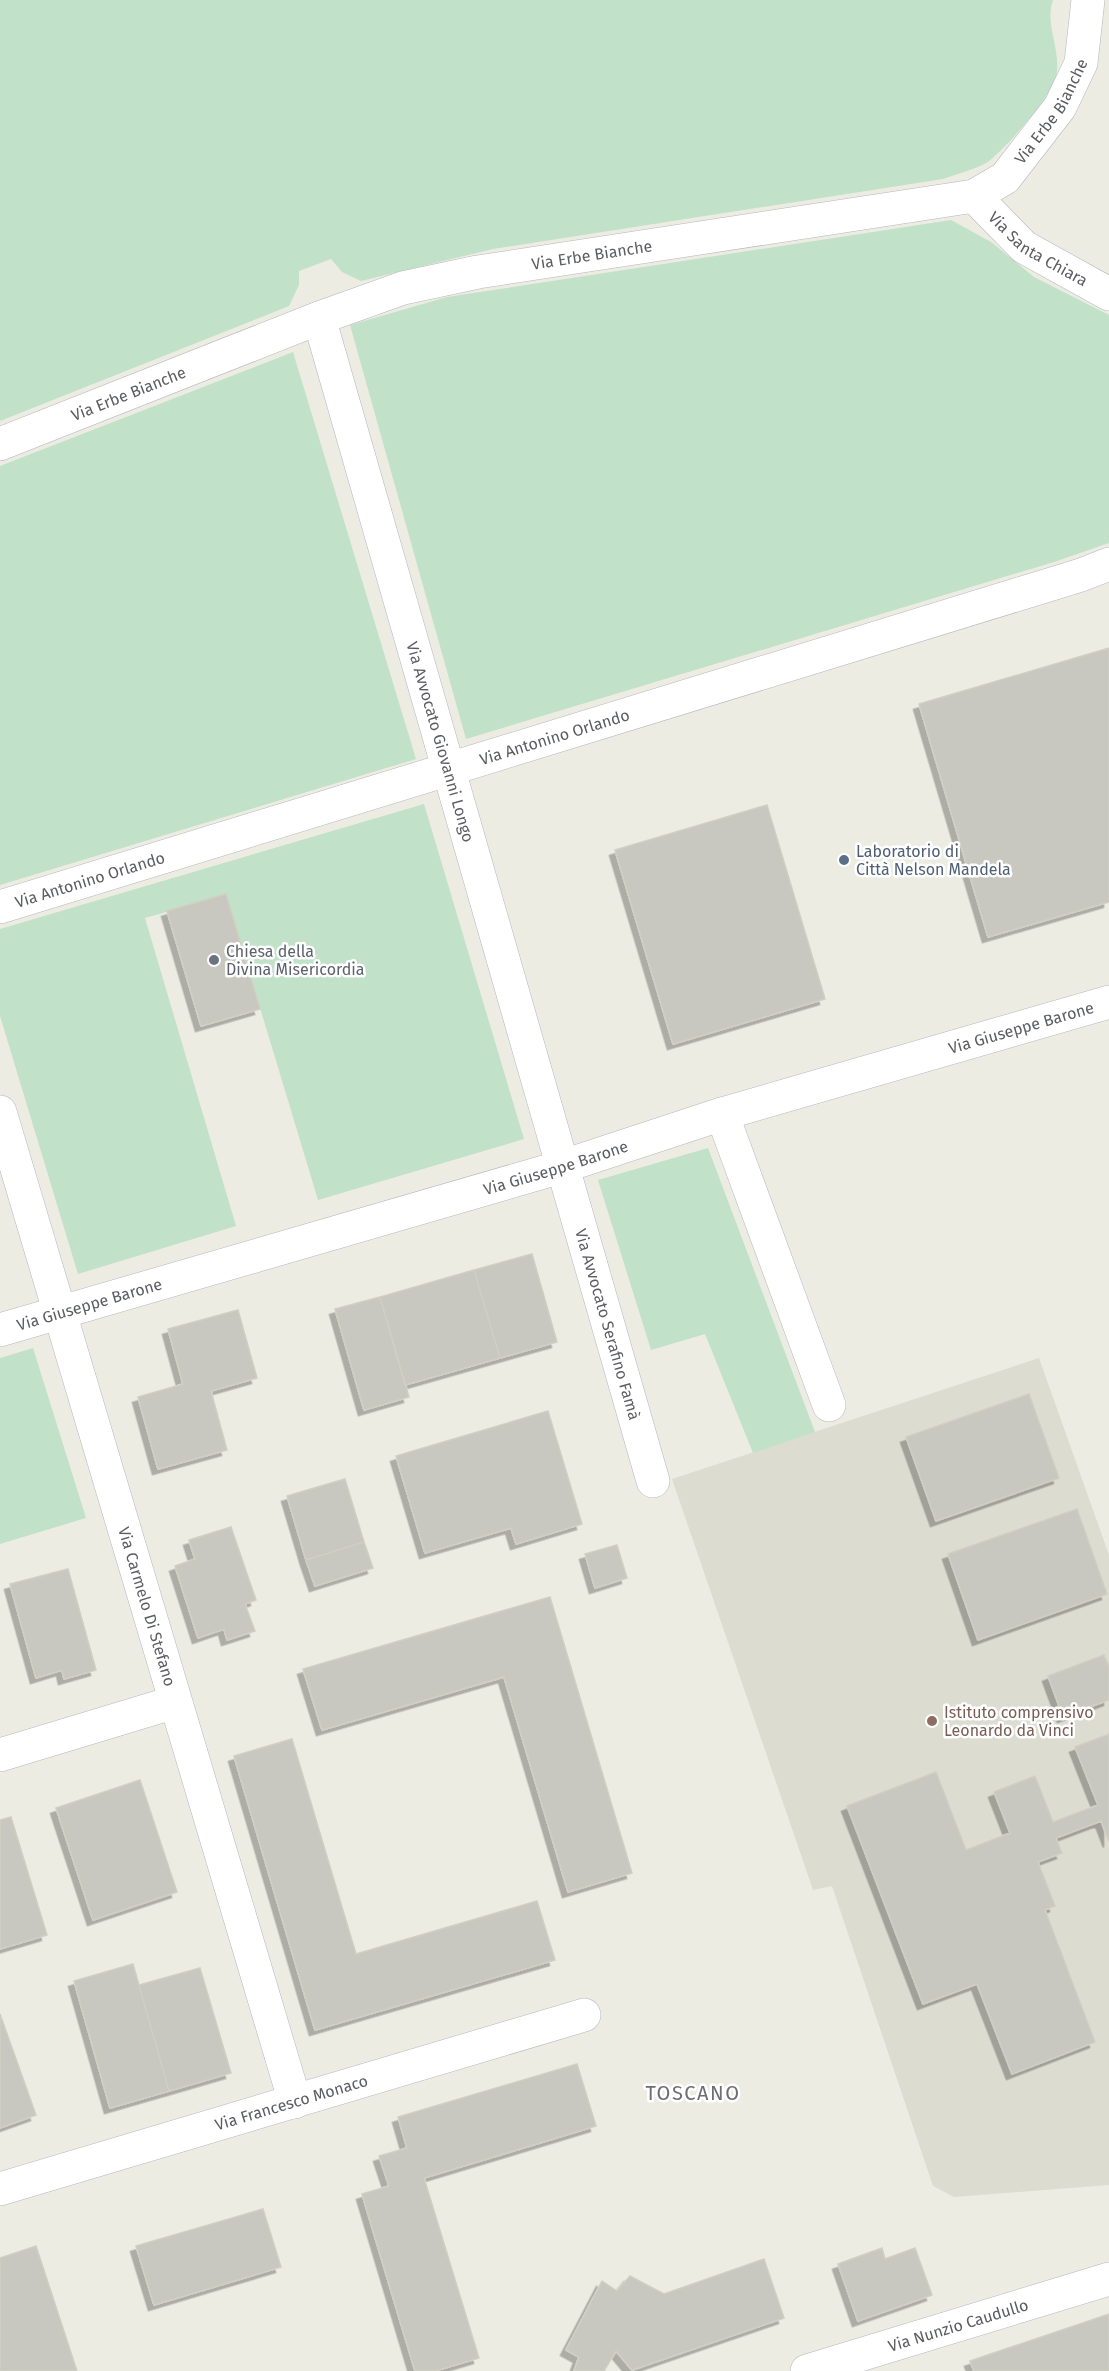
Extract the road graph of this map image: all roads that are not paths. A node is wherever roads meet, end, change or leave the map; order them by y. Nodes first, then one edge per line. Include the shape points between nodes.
1 (1088, 0) edge
2 (974, 196) junction
3 (1109, 294) edge
4 (319, 318) junction
5 (0, 444) edge
6 (1109, 564) edge
7 (1109, 572) edge
8 (1070, 579) junction
9 (449, 771) junction
10 (0, 907) edge
11 (1109, 1002) edge
12 (0, 1112) edge
13 (722, 1114) junction
14 (561, 1167) junction
15 (59, 1312) junction
16 (0, 1330) edge
17 (829, 1405) dead end
18 (652, 1481) dead end
19 (175, 1702) junction
20 (0, 1755) edge
21 (584, 2015) dead end
22 (294, 2102) junction
23 (0, 2189) edge
24 (1109, 2279) edge
25 (807, 2371) edge

1 - 2 street, Via Erbe Bianche via 1080,63 1060,107 1005,178
2 - 3 street, Via Santa Chiara via 1024,247
2 - 4 street, Via Erbe Bianche via 478,273 403,288
4 - 5 street, Via Erbe Bianche
4 - 9 street, Via Avvocato Giovanni Longo
6 - 8 street, Via Antonino Orlando
7 - 8 street
8 - 9 street, Via Antonino Orlando
9 - 10 street, Via Antonino Orlando
9 - 14 street, Via Avvocato Giovanni Longo
11 - 13 street, Via Giuseppe Barone
12 - 15 street, Via Carmelo Di Stefano
13 - 14 street, Via Giuseppe Barone
13 - 17 street
14 - 15 street, Via Giuseppe Barone
14 - 18 street, Via Avvocato Serafino Famà
15 - 16 street, Via Giuseppe Barone
15 - 19 street, Via Carmelo Di Stefano
19 - 20 street
19 - 22 street, Via Carmelo Di Stefano
21 - 22 street, Via Francesco Monaco
22 - 23 street, Via Francesco Monaco
24 - 25 street, Via Nunzio Caudullo

